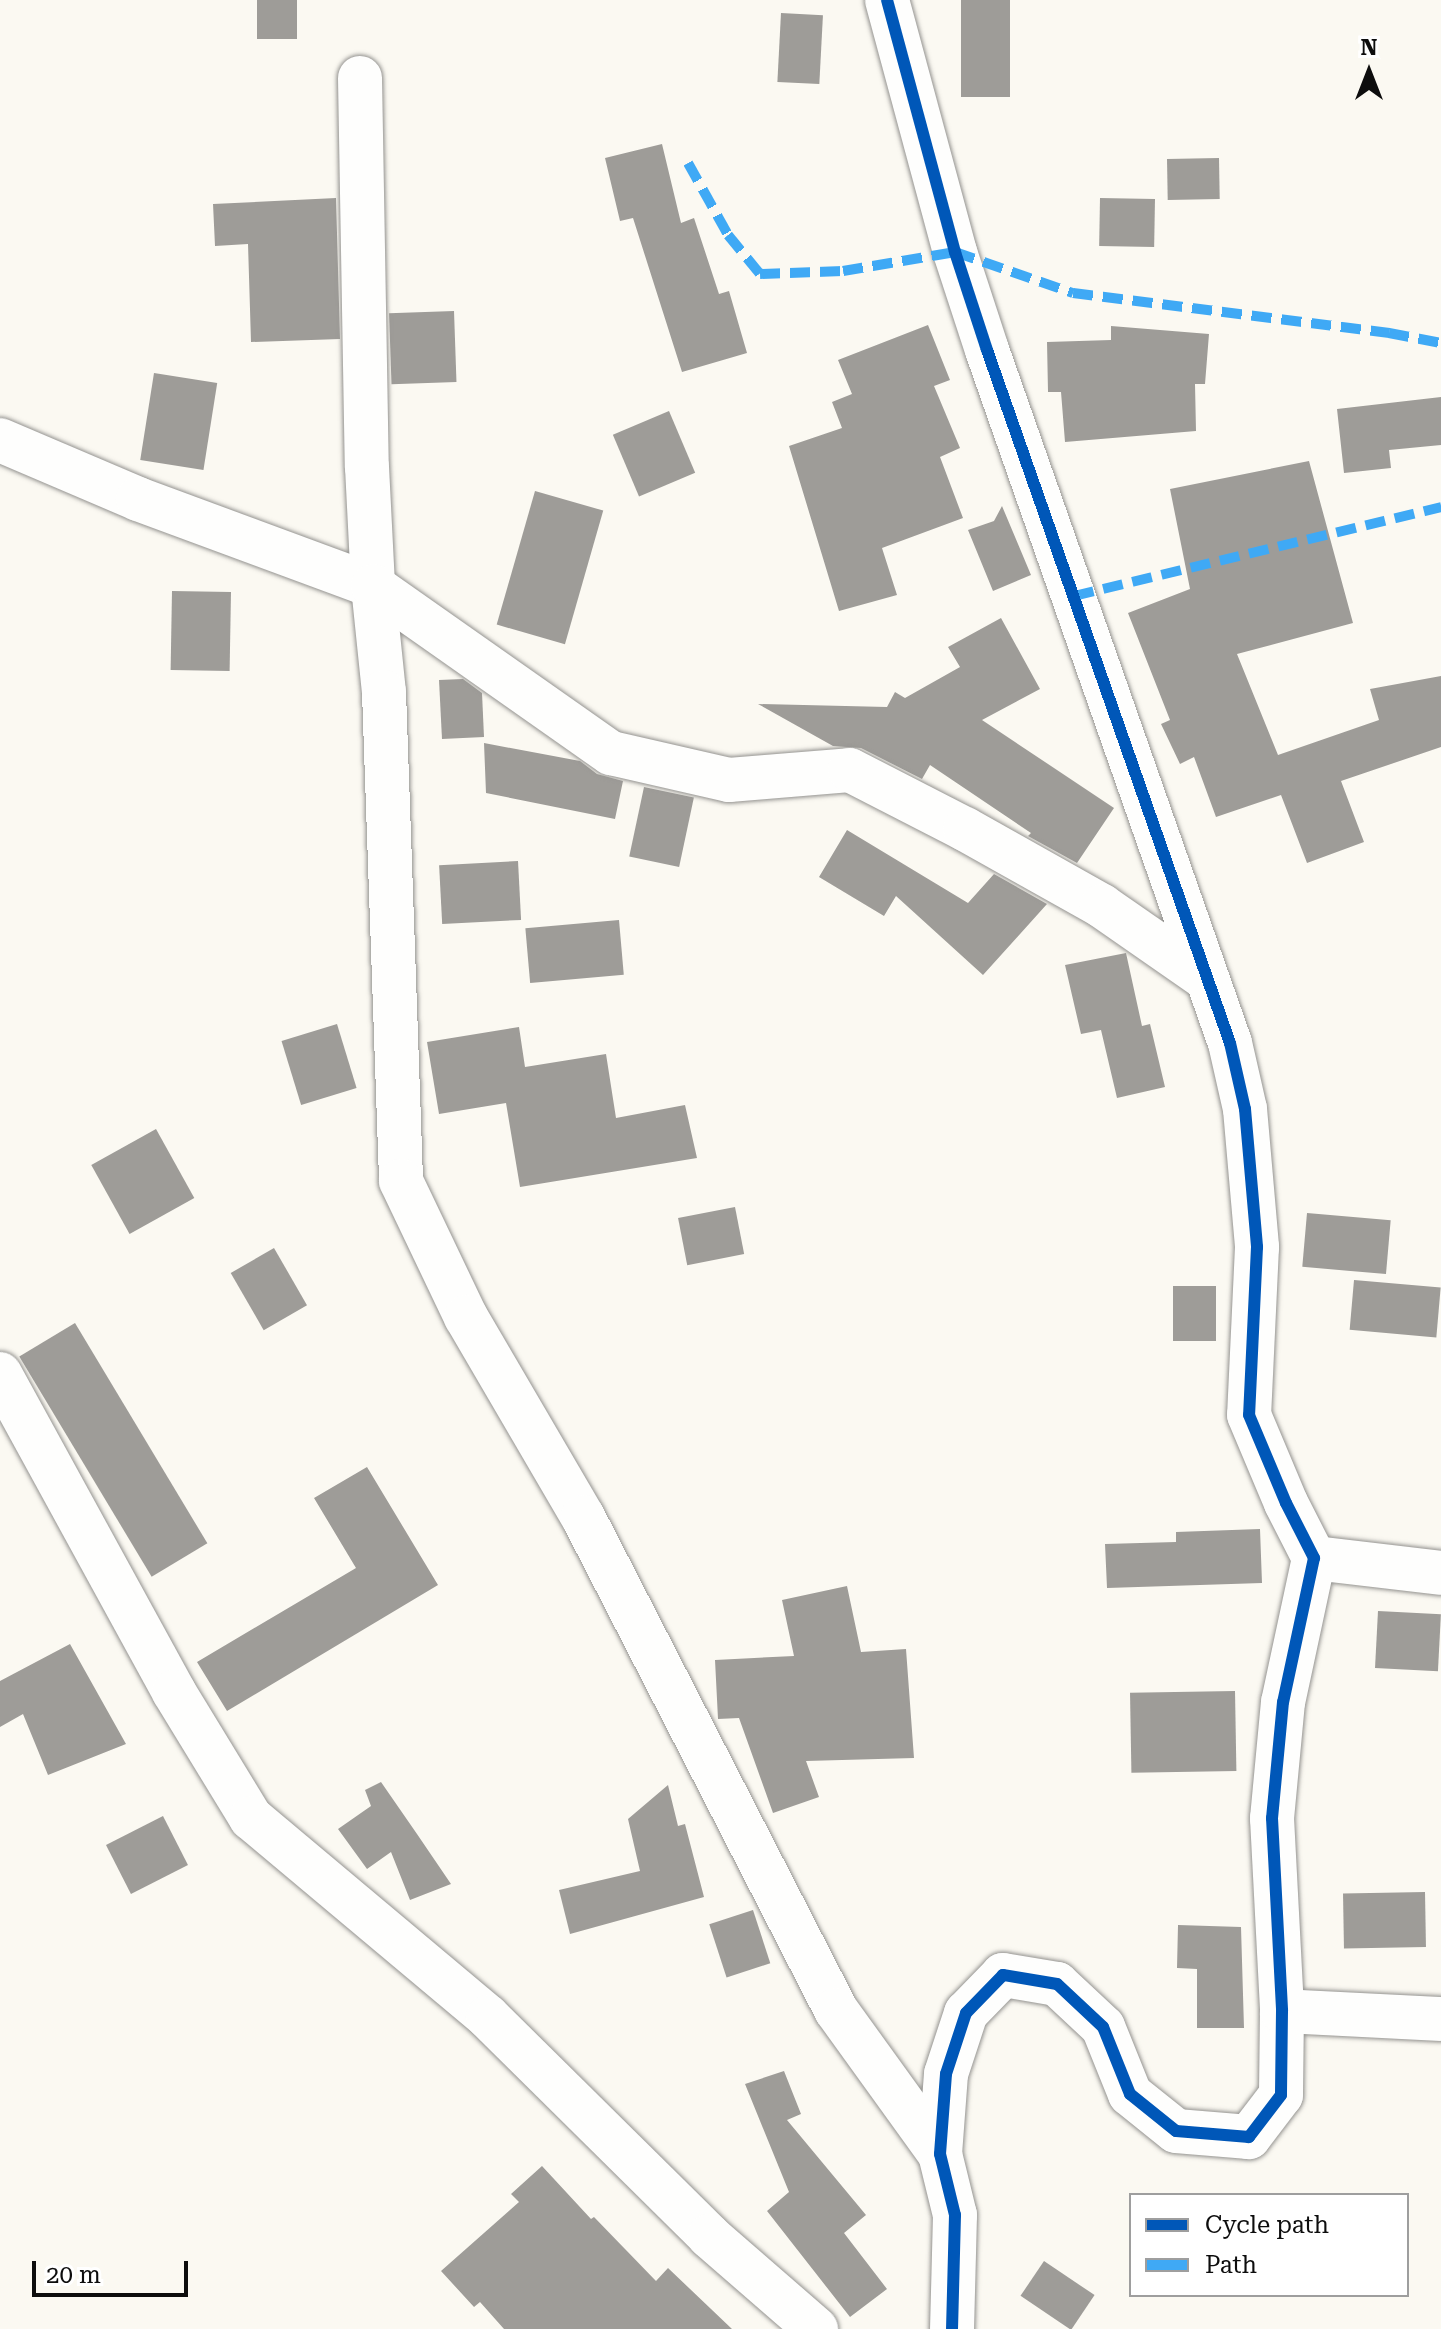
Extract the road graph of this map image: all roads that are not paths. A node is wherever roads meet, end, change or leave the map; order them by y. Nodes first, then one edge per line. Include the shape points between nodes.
1 (887, 0) edge
2 (360, 78) dead end
3 (0, 440) edge
4 (373, 586) junction
5 (1204, 977) junction
6 (0, 1374) edge
7 (1314, 1558) junction
8 (1441, 1573) edge
9 (1282, 2011) junction
10 (1441, 2019) edge
11 (940, 2154) junction
12 (816, 2329) edge
13 (952, 2329) edge

1 - 5 street via 955,252
2 - 4 street
3 - 4 street via 138,499
4 - 5 street via 611,753 729,780 850,770 1102,906
4 - 11 street via 384,692 401,1181 466,1317 624,1593 836,2010
5 - 7 street via 1230,1043 1245,1109 1257,1247 1249,1415
6 - 12 street via 174,1692 251,1818 488,2017 709,2236
7 - 8 street
7 - 9 street via 1283,1702 1272,1818
9 - 10 street
9 - 11 street via 1281,2095 1249,2137 1176,2131 1130,2094 1103,2027 1057,1984 1003,1975 966,2013 946,2074
11 - 13 street via 955,2215

